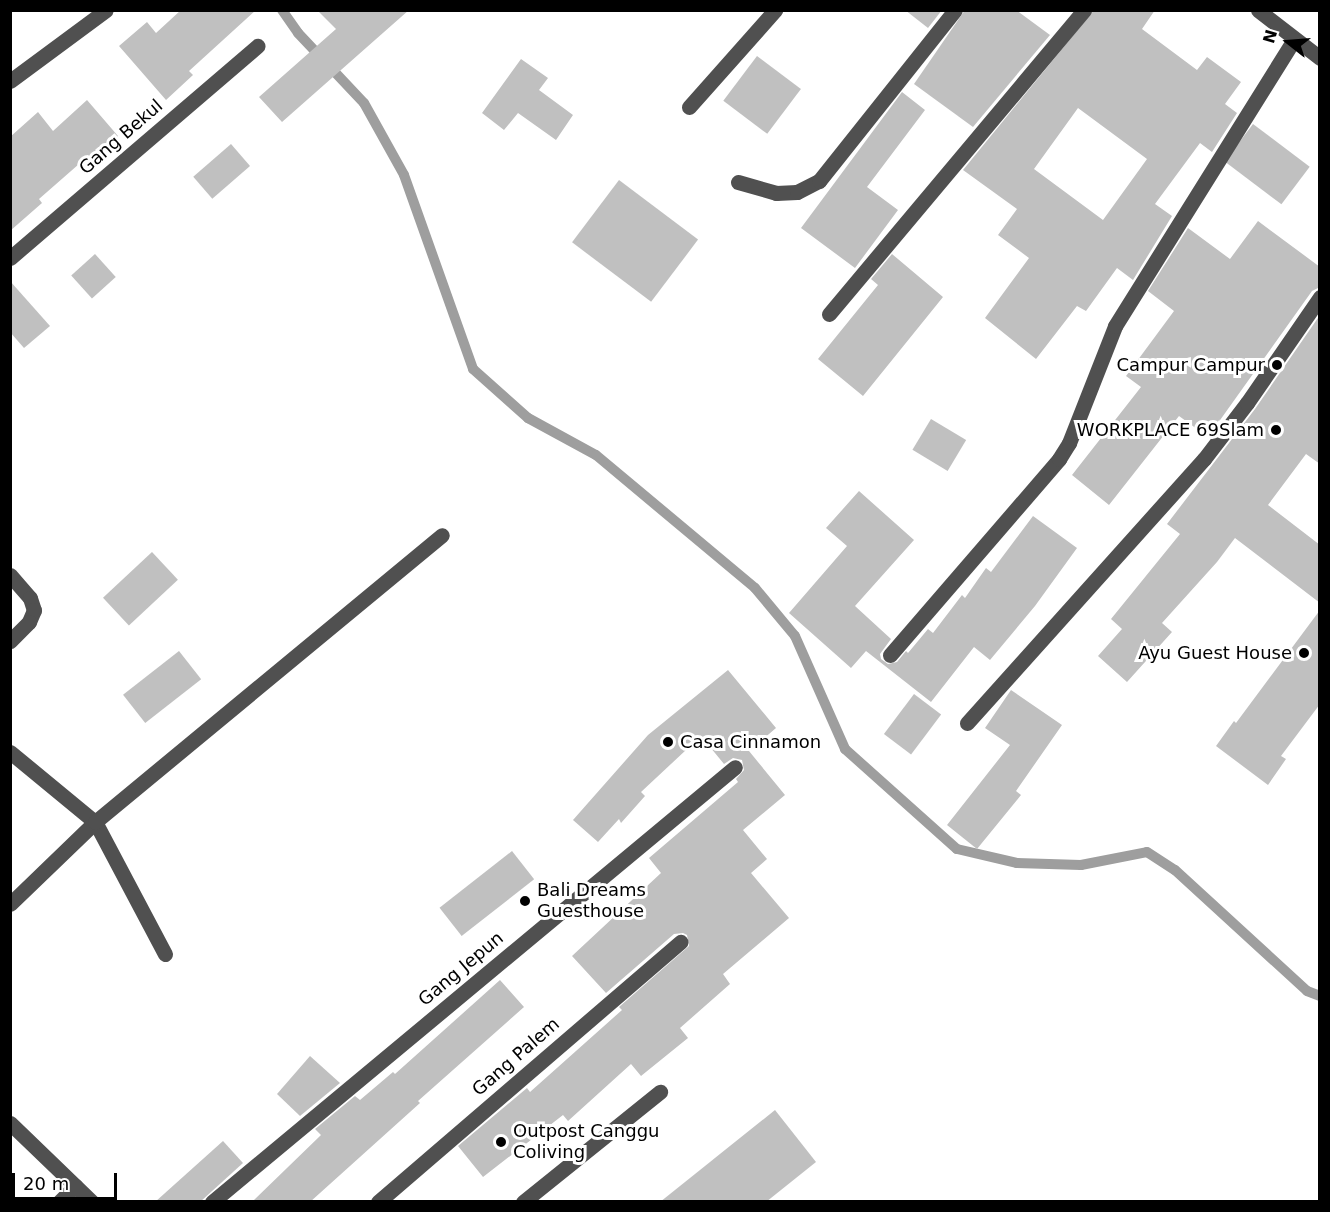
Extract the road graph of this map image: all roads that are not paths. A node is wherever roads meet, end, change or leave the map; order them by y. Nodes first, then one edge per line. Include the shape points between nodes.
1 (106, 10) edge
2 (775, 10) edge
3 (955, 10) edge
4 (1084, 10) edge
5 (1268, 13) edge
6 (1294, 40) junction
7 (257, 46) dead end
8 (1320, 58) edge
9 (10, 81) edge
10 (689, 107) dead end
11 (738, 182) dead end
12 (10, 258) edge
13 (1320, 297) edge
14 (829, 314) dead end
15 (442, 535) dead end
16 (10, 575) edge
17 (10, 641) edge
18 (890, 656) dead end
19 (966, 723) dead end
20 (10, 752) edge
21 (735, 767) dead end
22 (95, 822) junction
23 (10, 904) edge
24 (680, 942) dead end
25 (165, 954) dead end
26 (660, 1092) dead end
27 (10, 1123) edge
28 (75, 1186) junction
29 (59, 1202) edge
30 (92, 1202) edge
31 (212, 1202) edge
32 (378, 1202) edge
33 (523, 1202) edge

1 - 9 street
2 - 10 street
3 - 11 street via 819,180 796,192 776,193
4 - 14 street
5 - 6 street
6 - 8 street
6 - 18 street via 1115,326 1069,443 1059,459
7 - 12 street, Gang Bekul
13 - 19 street via 1204,459
15 - 22 street
16 - 17 street via 30,598 34,610 29,622
20 - 22 street
21 - 31 street, Gang Jepun
22 - 23 street
22 - 25 street
24 - 32 street, Gang Palem
26 - 33 street
27 - 28 street
28 - 29 street
28 - 30 street

